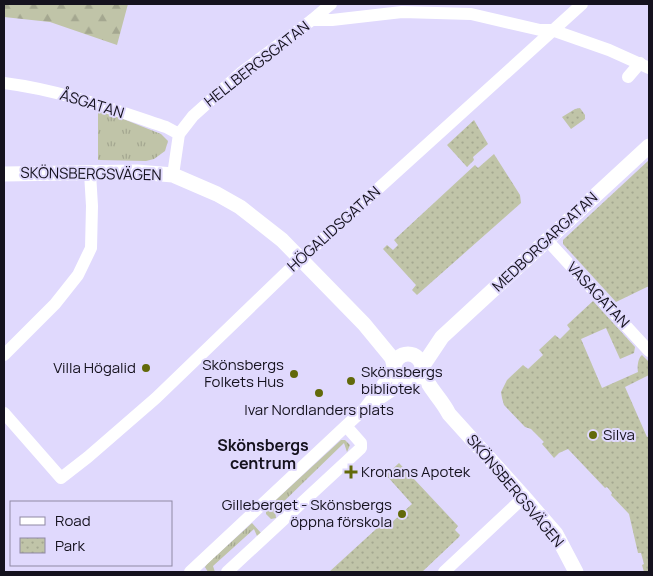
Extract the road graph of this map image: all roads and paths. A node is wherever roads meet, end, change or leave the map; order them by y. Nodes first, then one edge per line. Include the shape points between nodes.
1 (331, 4) edge
2 (582, 4) edge
3 (312, 20) junction
4 (552, 30) junction
5 (644, 65) edge
6 (628, 77) dead end
7 (4, 83) edge
8 (179, 134) junction
9 (649, 146) edge
10 (90, 173) junction
11 (4, 174) edge
12 (173, 175) junction
13 (547, 240) junction
14 (301, 258) junction
15 (364, 324) junction
16 (442, 338) junction
17 (649, 351) edge
18 (408, 354) junction
19 (4, 355) edge
20 (394, 367) junction
21 (422, 369) junction
22 (407, 382) junction
23 (364, 409) junction
24 (4, 413) edge
25 (449, 414) junction
26 (346, 426) junction
27 (524, 497) junction
28 (192, 571) edge
29 (227, 572) edge
30 (444, 572) edge
31 (576, 572) edge

1 - 3 street
2 - 4 street, HÖGALIDSGATAN
3 - 4 street, HELLBERGSGATAN via 402,12 471,14
3 - 8 street, HELLBERGSGATAN via 242,72 201,108
4 - 5 street, HELLBERGSGATAN
4 - 14 street, HÖGALIDSGATAN
5 - 6 street
7 - 8 street, ÅSGATAN via 55,92
8 - 12 street
9 - 13 street, MEDBORGARGATAN
10 - 11 street, SKÖNSBERGSVÄGEN
10 - 12 street, SKÖNSBERGSVÄGEN
10 - 19 street via 91,248 78,275 56,304
12 - 14 street, SKÖNSBERGSVÄGEN via 240,207
13 - 16 street, MEDBORGARGATAN
13 - 17 street, VASAGATAN
14 - 15 street, SKÖNSBERGSVÄGEN
14 - 24 street, HÖGALIDSGATAN via 156,398 61,478
15 - 18 street, SKÖNSBERGSVÄGEN
15 - 20 street, SKÖNSBERGSVÄGEN via 392,358
16 - 18 street, MEDBORGARGATAN
16 - 21 street, MEDBORGARGATAN
18 - 20 street via 398,359
18 - 21 street via 418,358
20 - 22 street via 398,378
20 - 23 street
21 - 22 street via 418,379
21 - 25 street, SKÖNSBERGSVÄGEN via 428,386
22 - 23 street
22 - 25 street, SKÖNSBERGSVÄGEN
23 - 26 street
25 - 27 street, SKÖNSBERGSVÄGEN
26 - 28 street
26 - 29 street via 361,443 361,448
27 - 30 street
27 - 31 street, SKÖNSBERGSVÄGEN via 556,534

